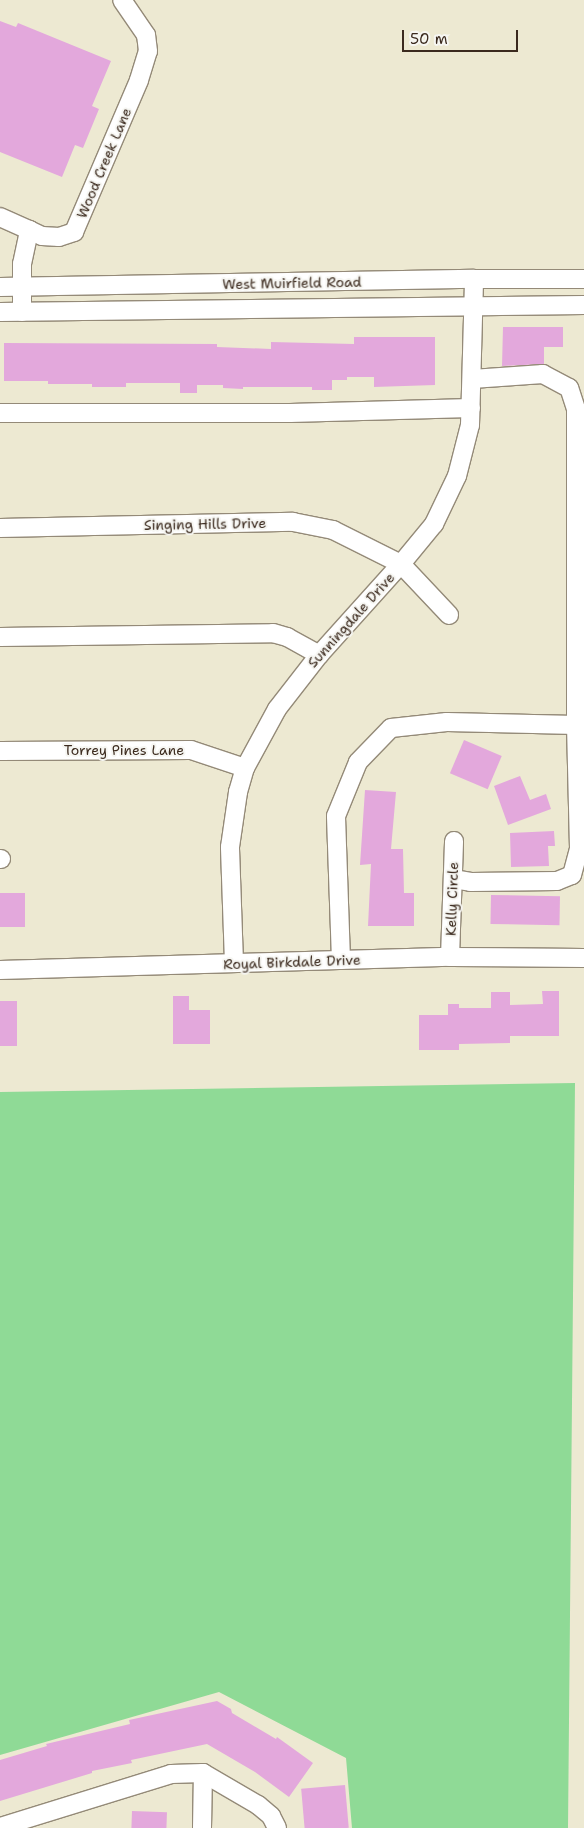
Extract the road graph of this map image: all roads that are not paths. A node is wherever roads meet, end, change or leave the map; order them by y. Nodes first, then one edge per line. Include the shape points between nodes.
1 (122, 0) edge
2 (0, 217) edge
3 (29, 230) junction
4 (474, 279) junction
5 (584, 279) edge
6 (23, 286) junction
7 (0, 287) edge
8 (474, 305) junction
9 (584, 305) edge
10 (0, 312) edge
11 (22, 312) junction
12 (472, 379) junction
13 (471, 408) junction
14 (0, 413) edge
15 (0, 528) edge
16 (402, 564) junction
17 (449, 615) dead end
18 (0, 637) edge
19 (319, 655) junction
20 (576, 725) junction
21 (0, 751) edge
22 (245, 768) junction
23 (454, 842) dead end
24 (453, 880) junction
25 (450, 957) junction
26 (584, 958) edge
27 (341, 960) junction
28 (234, 963) junction
29 (0, 970) edge
30 (202, 1774) junction
31 (0, 1827) edge
32 (202, 1828) edge
33 (277, 1828) edge

1 - 3 street, Wood Creek Lane via 146,35 148,51 122,121 74,232 59,237 42,236
2 - 3 street, Wood Creek Lane
3 - 6 street via 22,264
4 - 5 street, West Muirfield Road
4 - 6 street, West Muirfield Road
4 - 8 street, Sunningdale Drive
6 - 7 street, West Muirfield Road
6 - 11 street
8 - 9 street, West Muirfield Road
8 - 11 street, West Muirfield Road
8 - 12 street, Sunningdale Drive
10 - 11 street, West Muirfield Road
12 - 13 street, Sunningdale Drive
12 - 20 street via 543,374 569,388 576,410
13 - 14 street via 290,413
13 - 16 street, Sunningdale Drive via 457,476 434,524
15 - 16 street, Singing Hills Drive via 293,522 333,530
16 - 17 street
16 - 19 street, Sunningdale Drive
18 - 19 street via 273,634 287,636
19 - 22 street, Sunningdale Drive via 277,709
20 - 24 street via 579,848 572,875 557,881
20 - 27 street via 447,722 391,728 358,762 336,816
21 - 22 street, Torrey Pines Lane via 191,750
22 - 28 street, Sunningdale Drive via 230,847
23 - 24 street, Kelly Circle
24 - 25 street, Kelly Circle
25 - 26 street, Royal Birkdale Drive
25 - 27 street, Royal Birkdale Drive
27 - 28 street, Royal Birkdale Drive
28 - 29 street, Royal Birkdale Drive
30 - 31 street via 171,1774
30 - 32 street
30 - 33 street via 258,1804 271,1816

